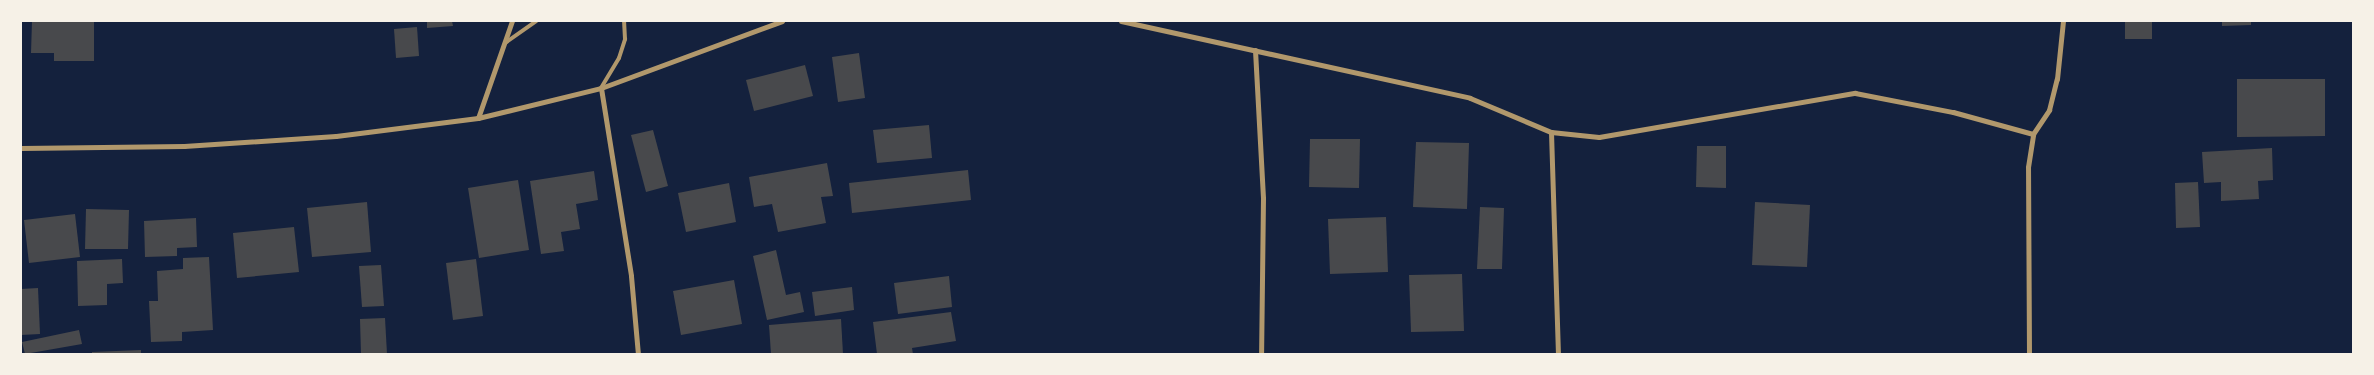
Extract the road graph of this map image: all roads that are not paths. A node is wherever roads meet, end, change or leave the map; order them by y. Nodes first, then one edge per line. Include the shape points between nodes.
1 (512, 21) edge
2 (536, 21) edge
3 (624, 21) edge
4 (782, 21) edge
5 (1121, 21) edge
6 (2063, 21) edge
7 (503, 44) junction
8 (1255, 50) junction
9 (601, 88) junction
10 (478, 118) junction
11 (1551, 132) junction
12 (2033, 134) junction
13 (21, 148) edge
14 (638, 354) edge
15 (1261, 354) edge
16 (1558, 354) edge
17 (2029, 354) edge

1 - 7 street
2 - 7 lane
3 - 9 lane via 619,58
4 - 9 street
5 - 8 street
6 - 12 street via 2053,95
7 - 10 street
8 - 11 street via 1470,98
8 - 15 street via 1263,198
9 - 10 street
9 - 14 street via 628,256
10 - 13 street via 336,136 194,145
11 - 12 street via 1599,137 1646,132 1814,97 1855,93
11 - 16 street
12 - 17 street via 2028,168

